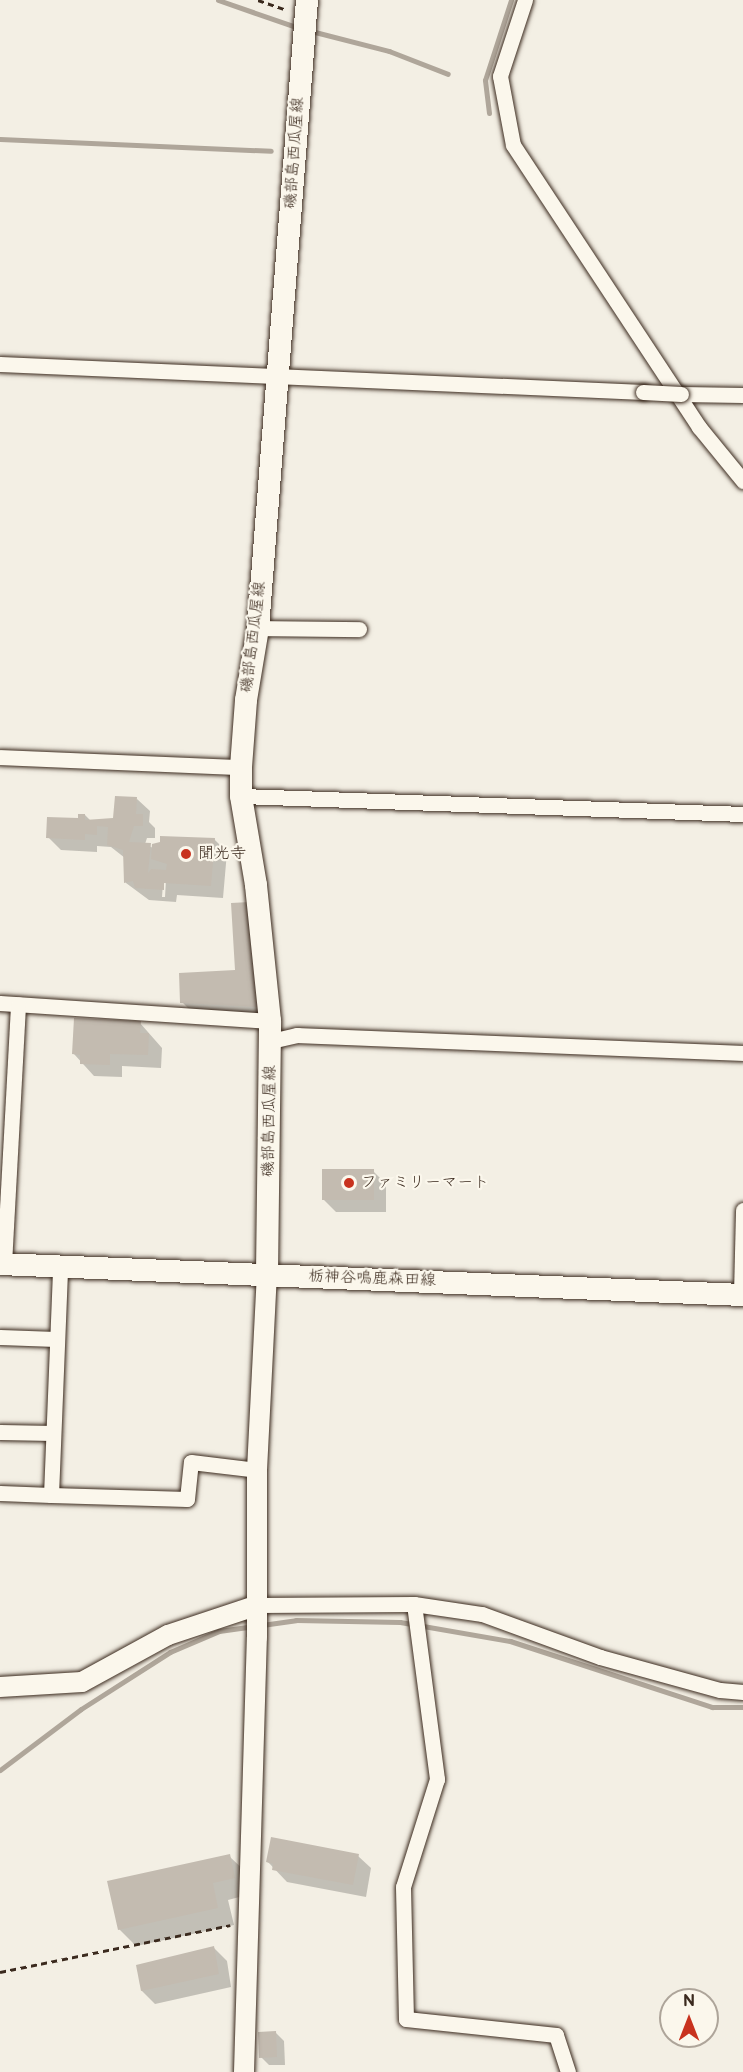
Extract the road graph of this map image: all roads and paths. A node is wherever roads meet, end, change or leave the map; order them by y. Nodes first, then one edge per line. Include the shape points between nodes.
1 (258, 0) edge
2 (525, 0) edge
3 (306, 8) edge
4 (0, 364) edge
5 (278, 376) junction
6 (743, 395) edge
7 (743, 481) edge
8 (258, 628) junction
9 (359, 629) dead end
10 (0, 757) edge
11 (241, 766) junction
12 (241, 796) junction
13 (743, 814) edge
14 (0, 1003) edge
15 (18, 1004) junction
16 (271, 1031) junction
17 (743, 1053) edge
18 (743, 1210) edge
19 (2, 1264) edge
20 (60, 1267) junction
21 (267, 1274) junction
22 (742, 1294) edge
23 (0, 1337) edge
24 (56, 1339) junction
25 (0, 1432) edge
26 (53, 1433) junction
27 (257, 1470) junction
28 (0, 1493) edge
29 (51, 1495) junction
30 (414, 1604) junction
31 (257, 1609) junction
32 (0, 1687) edge
33 (743, 1692) edge
34 (249, 1922) junction
35 (0, 1972) edge
36 (244, 2072) edge
37 (568, 2072) edge

1 - 3 path
2 - 7 street via 500,76 513,146 699,427
3 - 5 main road, 磯部島西瓜屋線
4 - 5 street
5 - 6 street, bridge
5 - 8 main road, 磯部島西瓜屋線
8 - 9 street
8 - 11 main road, 磯部島西瓜屋線 via 246,700
10 - 11 street
11 - 12 main road, 磯部島西瓜屋線
12 - 13 street
12 - 16 main road, 磯部島西瓜屋線 via 256,885
14 - 15 street
15 - 16 street
15 - 19 street
16 - 17 street
16 - 21 main road, 磯部島西瓜屋線
18 - 22 street
19 - 20 main road, 栃神谷鳴鹿森田線
20 - 21 main road, 栃神谷鳴鹿森田線
20 - 24 street
21 - 22 main road, 栃神谷鳴鹿森田線
21 - 27 street
23 - 24 street
24 - 26 street
25 - 26 street
26 - 29 street
27 - 29 street via 191,1462 187,1498
27 - 31 street
28 - 29 street
30 - 31 street
30 - 33 street via 482,1614 600,1657 720,1690
30 - 37 street via 437,1779 403,1887 406,2019 556,2035
31 - 32 street via 168,1635 82,1682
31 - 34 street
34 - 35 path
34 - 36 street

